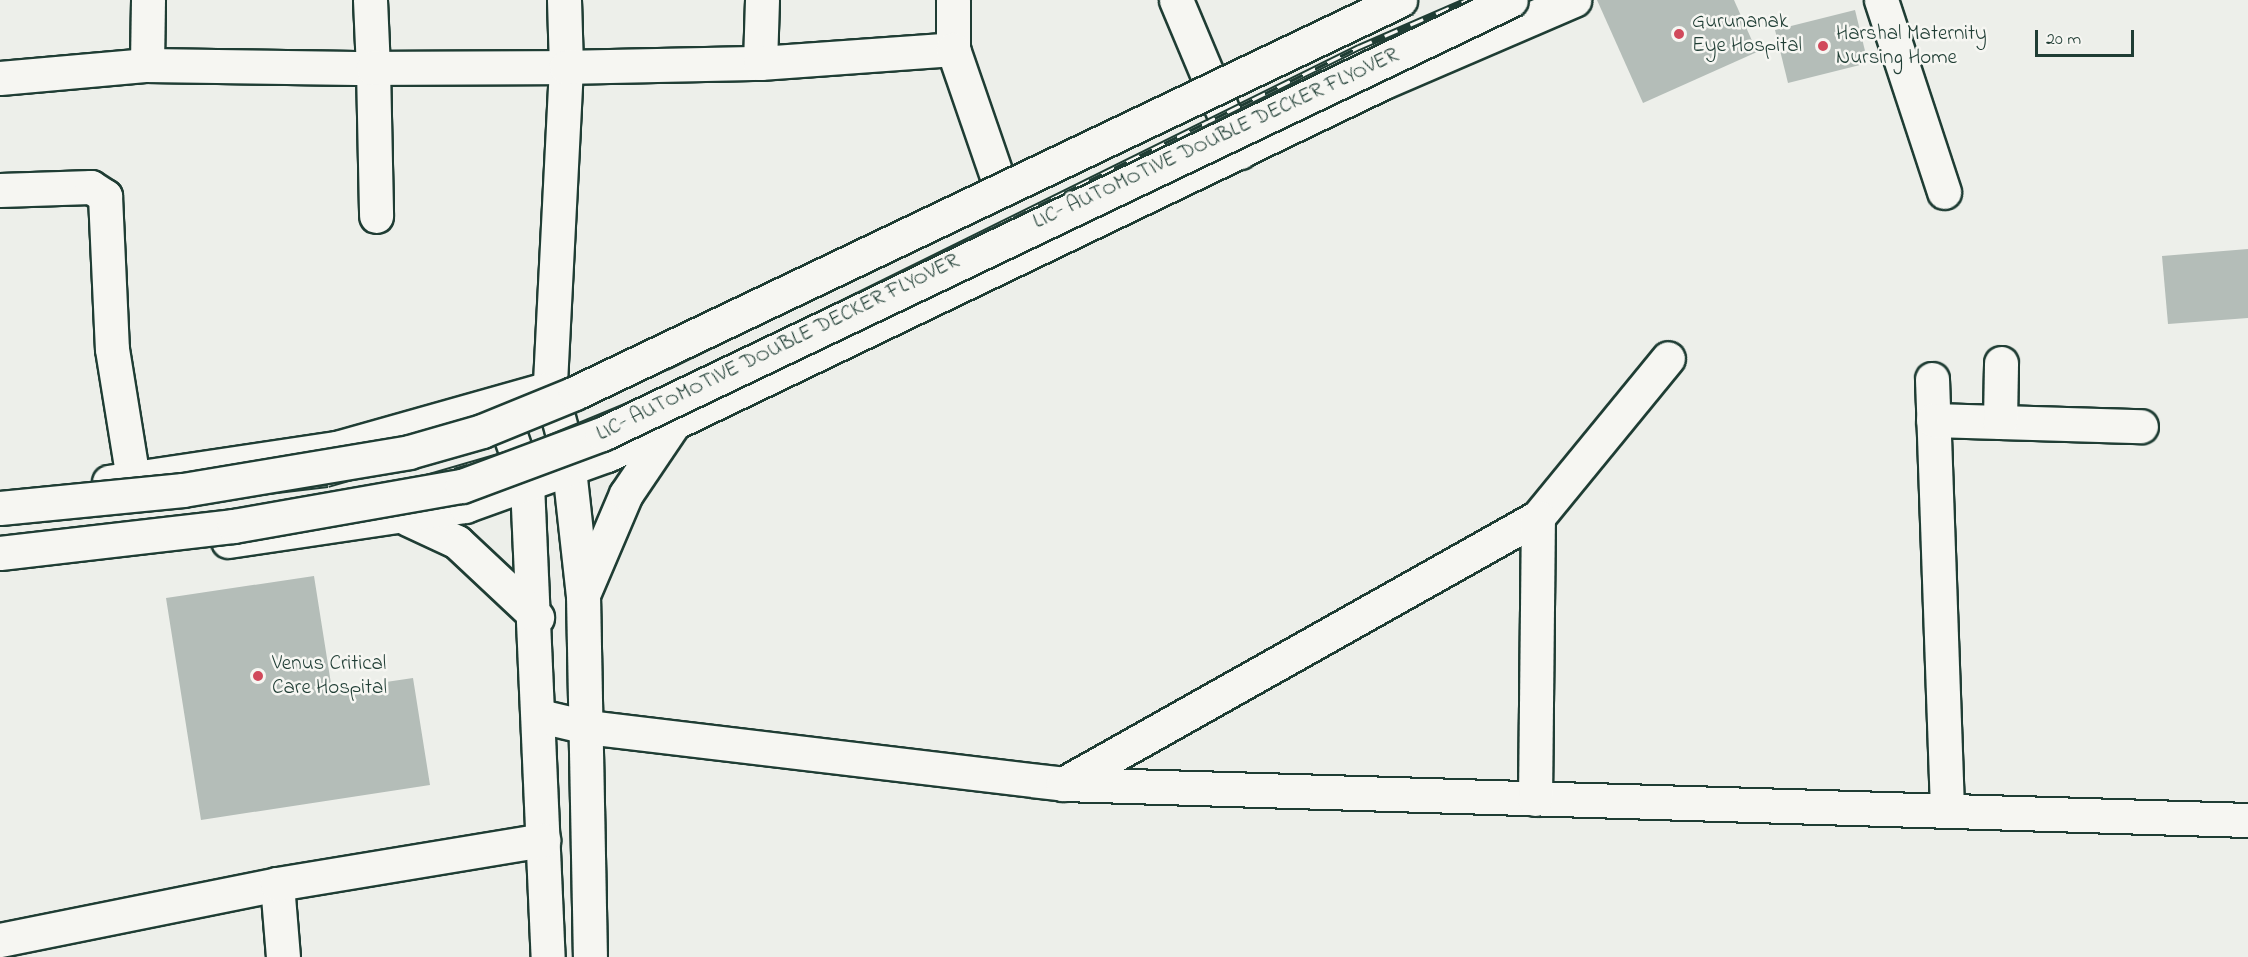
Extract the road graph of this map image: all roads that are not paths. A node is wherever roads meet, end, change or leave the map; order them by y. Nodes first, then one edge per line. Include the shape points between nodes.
1 (148, 0) edge
2 (370, 0) edge
3 (564, 0) edge
4 (762, 0) edge
5 (953, 0) edge
6 (1176, 0) edge
7 (1371, 0) edge
8 (1400, 0) edge
9 (1511, 0) edge
10 (1574, 0) edge
11 (1881, 0) edge
12 (952, 50) junction
13 (760, 63) junction
14 (147, 65) junction
15 (566, 67) junction
16 (373, 68) junction
17 (1208, 77) junction
18 (0, 78) edge
19 (1240, 152) junction
20 (997, 177) junction
21 (0, 190) edge
22 (1944, 192) dead end
23 (376, 216) dead end
24 (1668, 358) dead end
25 (2001, 363) dead end
26 (1932, 379) dead end
27 (550, 387) junction
28 (500, 406) junction
29 (1933, 420) junction
30 (2000, 422) junction
31 (674, 423) junction
32 (2141, 426) dead end
33 (569, 469) junction
34 (133, 479) junction
35 (527, 484) junction
36 (0, 493) edge
37 (0, 508) edge
38 (1538, 517) junction
39 (408, 519) junction
40 (0, 553) edge
41 (0, 567) edge
42 (583, 595) junction
43 (537, 617) junction
44 (540, 716) junction
45 (587, 727) junction
46 (1063, 784) junction
47 (1535, 799) junction
48 (1947, 808) junction
49 (2248, 820) edge
50 (543, 840) junction
51 (277, 884) junction
52 (0, 940) edge
53 (284, 957) edge
54 (548, 957) edge
55 (590, 957) edge

1 - 14 street
2 - 16 street
3 - 15 street
4 - 13 street
5 - 12 street
6 - 17 street
7 - 17 street
8 - 37 street, bridge via 575,393 482,431 409,452 183,490
9 - 40 street, LIC- AUTOMOTIVE DOUBLE DECKER FLYOVER, bridge via 602,434 462,486 234,526
10 - 19 street
11 - 22 street
12 - 13 street
12 - 20 street
13 - 15 street
14 - 16 street
14 - 18 street
15 - 16 street
15 - 27 street
16 - 23 street
17 - 19 street
17 - 20 street
19 - 31 street
20 - 27 street
21 - 34 street via 91,187 105,196 112,349
24 - 38 street
25 - 30 street
26 - 29 street
27 - 28 street
27 - 33 street
28 - 34 street via 337,448
28 - 35 street
29 - 30 street
29 - 48 street
30 - 32 street
31 - 33 street
31 - 42 street via 626,494
33 - 35 street
33 - 42 street
34 - 36 street
35 - 39 street
35 - 43 street
38 - 46 street
38 - 47 street
39 - 41 street
39 - 43 street via 458,542
42 - 45 street
43 - 44 street
44 - 45 street
44 - 50 street
45 - 46 street
45 - 55 street
46 - 47 street
47 - 48 street
48 - 49 street
50 - 51 street
50 - 54 street
51 - 52 street
51 - 53 street

